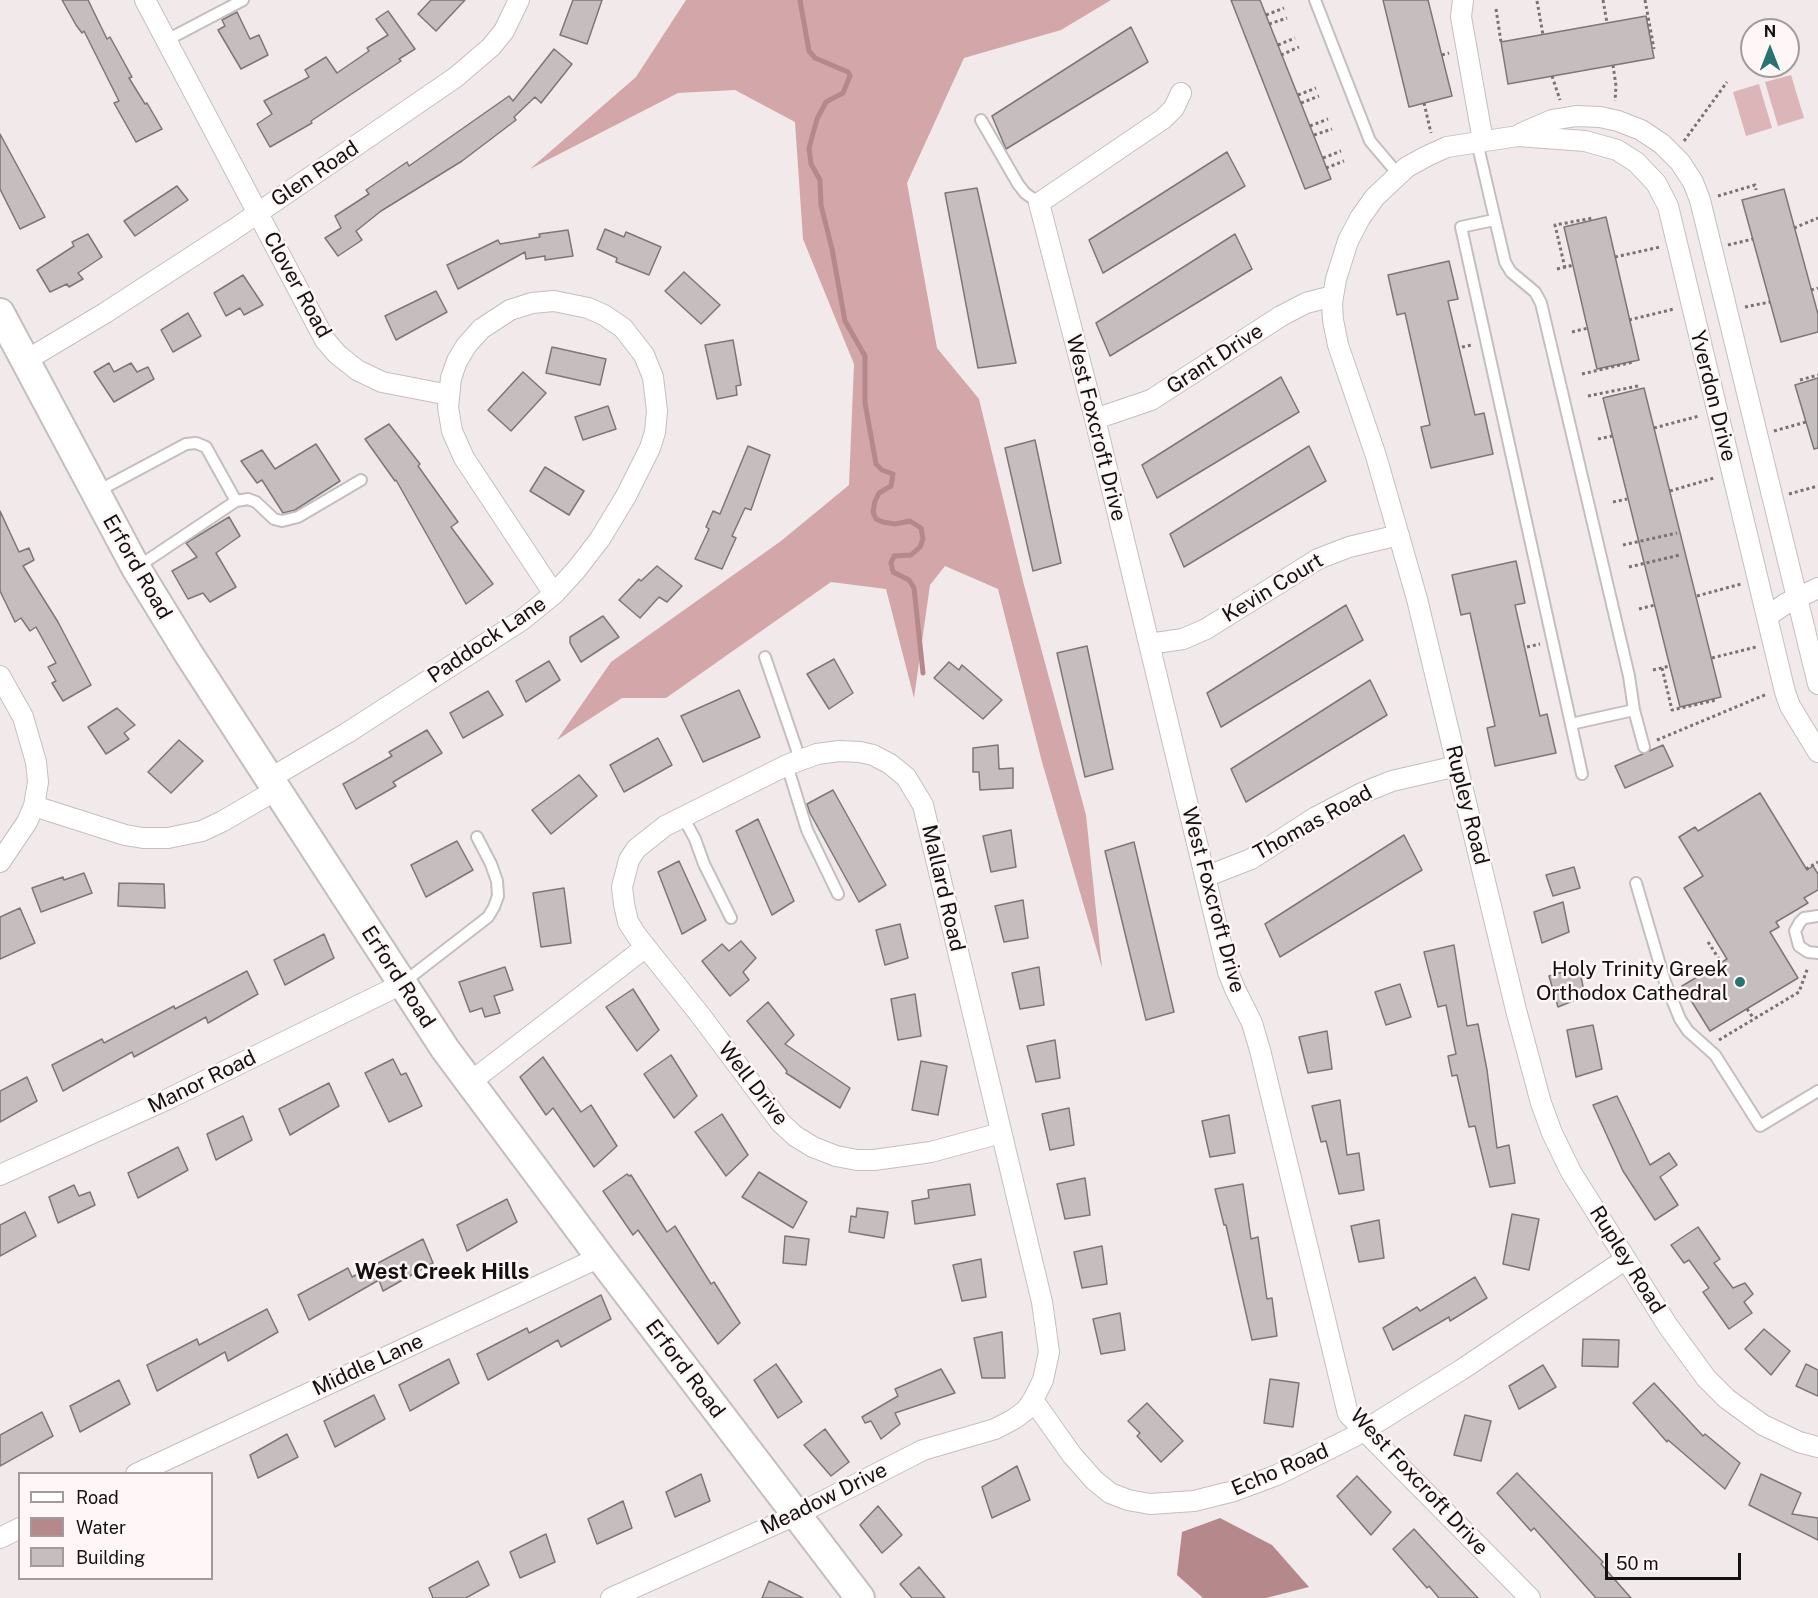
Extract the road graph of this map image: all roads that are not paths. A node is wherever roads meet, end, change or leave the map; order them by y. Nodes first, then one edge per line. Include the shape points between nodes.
1 (145, 0) edge
2 (243, 0) edge
3 (519, 0) edge
4 (1314, 0) edge
5 (1463, 0) edge
6 (167, 40) junction
7 (1181, 93) dead end
8 (981, 120) dead end
9 (1518, 136) junction
10 (1480, 141) junction
11 (1398, 174) junction
12 (1039, 202) junction
13 (258, 213) junction
14 (1494, 220) junction
15 (1333, 296) junction
16 (0, 313) edge
17 (25, 361) junction
18 (448, 395) junction
19 (1095, 418) junction
20 (361, 480) dead end
21 (95, 493) junction
22 (236, 501) junction
23 (1399, 535) junction
24 (136, 568) junction
25 (1818, 588) edge
26 (554, 594) junction
27 (1797, 599) junction
28 (1767, 617) junction
29 (1149, 644) junction
30 (765, 657) dead end
31 (0, 676) edge
32 (1818, 684) edge
33 (1634, 710) junction
34 (1571, 724) junction
35 (1644, 747) road end
36 (1818, 752) edge
37 (794, 762) junction
38 (1457, 766) junction
39 (1582, 774) dead end
40 (272, 784) junction
41 (34, 806) junction
42 (683, 818) junction
43 (477, 837) dead end
44 (0, 862) edge
45 (1205, 877) junction
46 (1636, 883) dead end
47 (838, 894) dead end
48 (1818, 916) edge
49 (731, 918) dead end
50 (646, 947) junction
51 (1818, 952) edge
52 (402, 984) junction
53 (469, 1083) junction
54 (1818, 1091) edge
55 (1001, 1133) junction
56 (0, 1175) edge
57 (600, 1257) junction
58 (1626, 1259) junction
59 (1034, 1400) junction
60 (1364, 1430) junction
61 (1818, 1447) edge
62 (138, 1472) edge
63 (796, 1515) junction
64 (18, 1529) edge
65 (0, 1538) edge
66 (611, 1598) edge
67 (860, 1598) edge
68 (1530, 1598) edge

1 - 6 street, Clover Road
2 - 6 lane
3 - 13 street, Glen Road via 504,31 473,64
4 - 11 lane via 1370,141
5 - 10 street via 1461,17
6 - 13 street, Clover Road
7 - 12 street via 1163,119
8 - 12 lane via 1018,184
9 - 10 street, Yverdon Drive
9 - 27 street, Yverdon Drive via 1551,120 1576,116 1611,119 1641,130 1662,144 1693,182
9 - 28 street, Yverdon Drive via 1585,141 1617,150 1636,162 1656,183 1668,207
10 - 11 street, Rupley Road via 1448,147
10 - 14 lane
11 - 15 street, Rupley Road via 1360,218 1348,241
12 - 19 street, West Foxcroft Drive
13 - 17 street, Glen Road via 105,314
13 - 18 street, Clover Road via 325,340 337,354 357,370 382,382
14 - 33 lane via 1507,268 1535,292 1540,303
14 - 34 lane via 1461,227
15 - 19 street, Grant Drive via 1306,303 1281,316 1151,400
15 - 23 street, Rupley Road via 1338,345
16 - 17 street, Erford Road
17 - 21 street, Erford Road
18 - 26 street via 452,431 464,458
18 - 26 street, Paddock Lane via 457,362 481,329 510,310 532,303 572,303 596,311 623,328 644,355 656,394 650,448 600,538
19 - 29 street, West Foxcroft Drive
20 - 22 lane via 298,517 282,521 274,519 256,502
21 - 22 lane via 196,442 206,447
21 - 24 street, Erford Road
22 - 24 lane
23 - 29 street, Kevin Court via 1318,559 1206,629 1183,639
23 - 38 street, Rupley Road
24 - 40 street, Erford Road
25 - 27 street
26 - 40 street, Paddock Lane via 522,620
27 - 28 street
27 - 32 street, Yverdon Drive
28 - 36 street, Yverdon Drive via 1790,706
29 - 45 street, West Foxcroft Drive
30 - 37 lane
31 - 41 street via 23,717 36,762
33 - 34 lane
33 - 35 lane
34 - 39 lane
37 - 42 street, Mallard Road
37 - 47 lane via 807,830
37 - 55 street, Mallard Road via 839,751 866,753 890,764 917,792
38 - 45 street, Thomas Road via 1392,781 1362,794 1316,817 1251,859
38 - 58 street, Rupley Road via 1541,1103 1571,1172
40 - 41 street, Paddock Lane via 223,821 202,831 168,838 125,835
40 - 52 street, Erford Road
41 - 44 street
42 - 49 lane
42 - 50 street, Mallard Road via 654,833 636,849 624,876 628,922
43 - 52 lane via 497,881 494,907 488,916
45 - 60 street, West Foxcroft Drive via 1228,972 1260,1050 1348,1414
46 - 54 lane via 1680,1019 1715,1055 1760,1126
48 - 51 lane via 1804,918 1795,931 1799,946 1808,952
50 - 53 street
50 - 55 street, Well Drive via 781,1123 813,1147 836,1156 874,1161 931,1152
52 - 53 street, Erford Road
52 - 56 street, Manor Road via 166,1100
53 - 57 street, Erford Road
55 - 59 street, Mallard Road via 1046,1323 1048,1363
57 - 62 street, Middle Lane
57 - 63 street, Erford Road
58 - 60 street, Echo Road
58 - 61 street, Rupley Road via 1668,1326 1706,1378 1727,1399 1763,1425
59 - 60 street, Echo Road via 1094,1480 1128,1500 1150,1504 1194,1501 1234,1491 1277,1475
59 - 63 street, Meadow Drive via 1014,1419 994,1429 923,1450
60 - 68 street, West Foxcroft Drive
63 - 66 street, Meadow Drive
63 - 67 street, Erford Road
64 - 65 street

